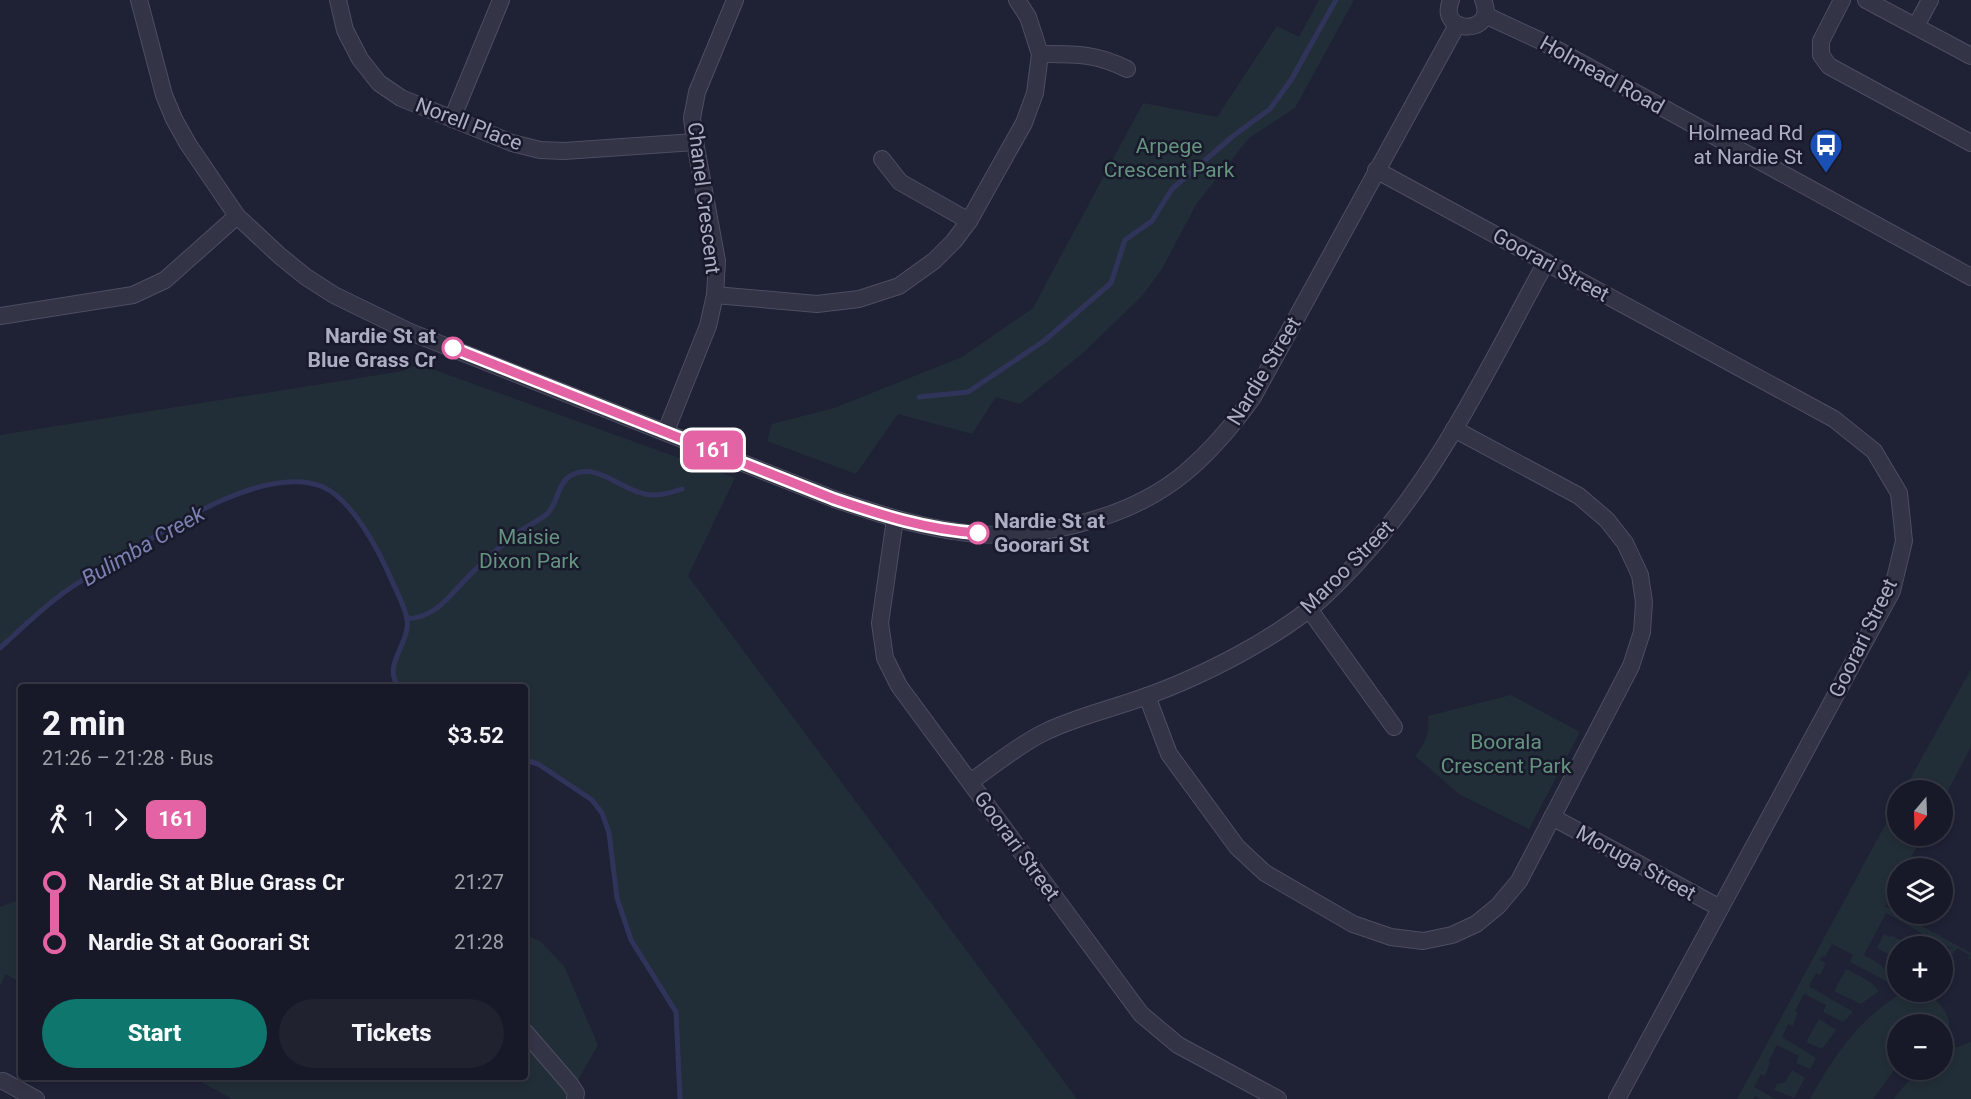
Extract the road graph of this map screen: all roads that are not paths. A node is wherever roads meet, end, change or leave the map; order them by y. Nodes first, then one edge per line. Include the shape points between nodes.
1 (139, 0) edge
2 (338, 0) edge
3 (501, 0) edge
4 (735, 0) edge
5 (1017, 0) edge
6 (1451, 0) edge
7 (1842, 0) edge
8 (1866, 0) edge
9 (1930, 0) edge
10 (1484, 7) edge
11 (1457, 25) junction
12 (1916, 26) junction
13 (1040, 54) junction
14 (1971, 57) edge
15 (1127, 69) dead end
16 (452, 119) junction
17 (695, 141) junction
18 (1971, 143) edge
19 (882, 159) dead end
20 (1376, 170) junction
21 (237, 216) junction
22 (969, 221) junction
23 (1546, 262) junction
24 (1971, 277) edge
25 (715, 295) junction
26 (0, 316) edge
27 (1454, 429) junction
28 (666, 431) junction
29 (895, 519) junction
30 (1309, 609) junction
31 (1147, 696) junction
32 (1394, 727) dead end
33 (970, 783) junction
34 (1552, 817) junction
35 (1720, 908) junction
36 (528, 1035) edge
37 (3, 1081) dead end
38 (36, 1099) edge
39 (575, 1099) edge
40 (1278, 1099) edge
41 (1617, 1099) edge

1 - 21 street, Nardie Street via 174,119
2 - 16 street, Norell Place via 345,30 360,59 379,83 401,98
3 - 16 street
4 - 17 street, Chanel Crescent via 697,92 692,118
5 - 13 street via 1028,17
6 - 11 street via 1450,17
7 - 18 street via 1821,41 1821,55 1829,66
8 - 12 street
9 - 12 street
10 - 11 street via 1479,24
10 - 24 street, Holmead Road
11 - 20 street, Nardie Street
12 - 14 street
13 - 15 street via 1080,54 1108,59
13 - 22 street via 1035,93 1024,123
16 - 17 street, Norell Place via 540,150 564,152
17 - 25 street, Chanel Crescent via 717,261
19 - 22 street via 900,182
20 - 23 street, Goorari Street
20 - 29 street, Nardie Street via 1253,397 1225,436 1185,473 1141,502 1053,531 1000,535 955,532
21 - 26 street via 165,280 133,295
21 - 28 street, Nardie Street via 306,277 367,312
22 - 25 street via 934,261 899,286 859,299 817,304
23 - 27 street, Maroo Street
23 - 35 street, Goorari Street via 1834,419 1874,451 1899,493 1904,541 1892,591
25 - 28 street, Chanel Crescent via 708,326
27 - 30 street, Maroo Street via 1402,511 1337,584
27 - 34 street via 1580,496 1625,543 1640,574 1644,602 1642,632 1632,666
28 - 29 street, Nardie Street via 834,499
29 - 33 street, Goorari Street via 880,623 885,658 899,686
30 - 31 street, Maroo Street via 1238,654
30 - 32 street
31 - 33 street, Maroo Street via 1046,732
31 - 34 street via 1169,754 1237,847 1265,873 1353,924 1391,937 1424,940 1452,935 1476,924 1519,881
33 - 40 street, Goorari Street via 1142,1014 1178,1045
34 - 35 street, Moruga Street
35 - 41 street, Goorari Street
36 - 39 street via 570,1084
37 - 38 street

